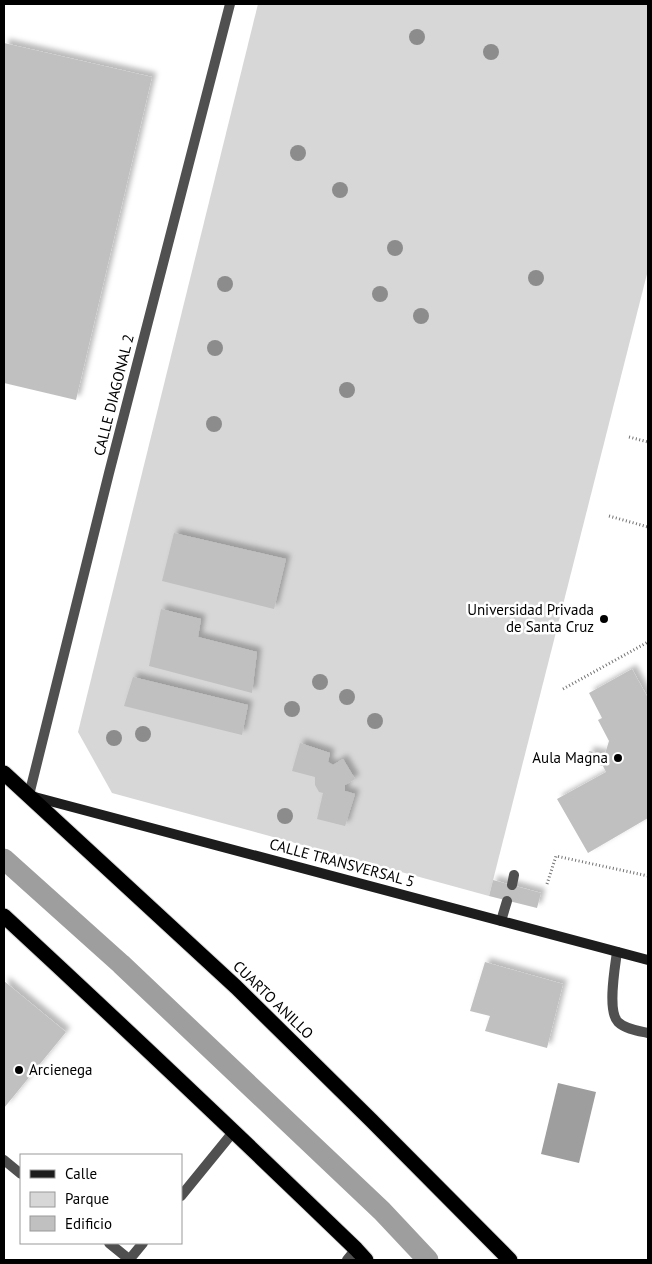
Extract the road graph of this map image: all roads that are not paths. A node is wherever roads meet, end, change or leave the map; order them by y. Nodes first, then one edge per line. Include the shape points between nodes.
1 (230, 4) edge
2 (4, 774) edge
3 (28, 795) junction
4 (507, 901) dead end
5 (4, 916) edge
6 (501, 921) junction
7 (617, 952) junction
8 (648, 960) edge
9 (648, 1033) edge
10 (234, 1131) junction
11 (4, 1160) edge
12 (20, 1173) edge
13 (182, 1195) edge
14 (110, 1244) edge
15 (142, 1244) edge
16 (356, 1257) edge
17 (130, 1260) edge
18 (510, 1260) edge

1 - 3 street, CALLE DIAGONAL 2
2 - 3 highway, CUARTO ANILLO
3 - 6 street, CALLE TRANSVERSAL 5
3 - 18 highway, CUARTO ANILLO via 236,987
4 - 6 street
5 - 10 highway
6 - 7 street, CALLE TRANSVERSAL 5
7 - 8 street, CALLE TRANSVERSAL 5
7 - 9 street via 612,1009 618,1022
10 - 13 street
10 - 16 highway
11 - 12 street
14 - 17 street
15 - 17 street

